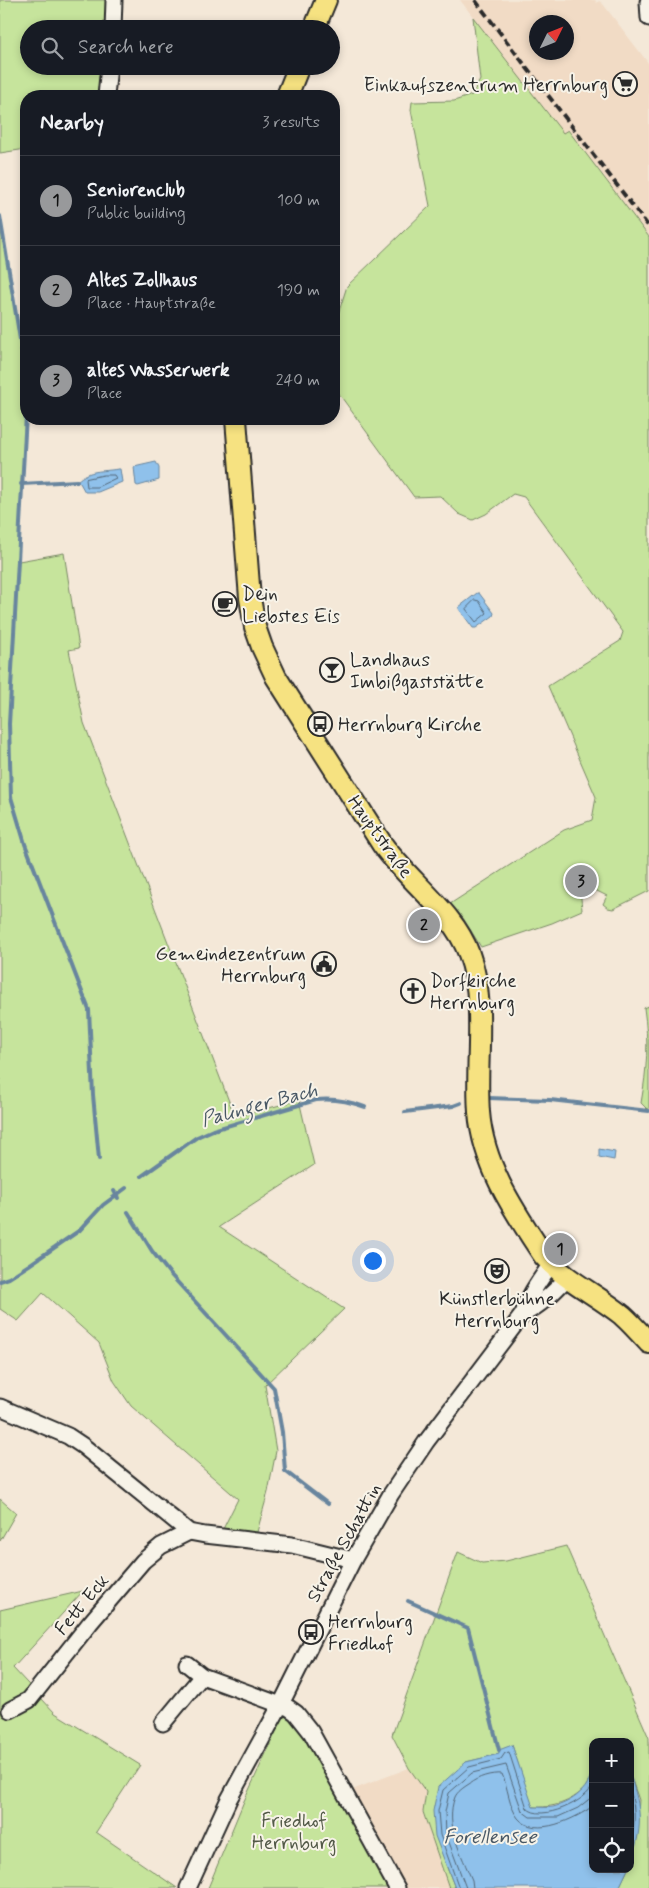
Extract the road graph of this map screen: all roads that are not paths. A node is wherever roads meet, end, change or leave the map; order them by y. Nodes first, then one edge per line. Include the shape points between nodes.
1 (114, 0) edge
2 (326, 0) edge
3 (636, 0) edge
4 (649, 2) edge
5 (649, 18) edge
6 (113, 20) edge
7 (318, 20) edge
8 (107, 75) edge
9 (295, 75) edge
10 (106, 90) edge
11 (289, 90) edge
12 (236, 425) edge
13 (551, 1264) junction
14 (567, 1278) junction
15 (522, 1314) junction
16 (649, 1343) edge
17 (0, 1407) edge
18 (189, 1532) junction
19 (353, 1560) junction
20 (187, 1664) dead end
21 (202, 1676) junction
22 (281, 1704) junction
23 (10, 1710) dead end
24 (163, 1724) dead end
25 (188, 1888) edge
26 (397, 1888) edge

1 - 6 street
2 - 7 main road
3 - 4 street
4 - 5 street
8 - 10 street
9 - 11 main road
12 - 13 main road, Hauptstraße via 254,627 276,677 382,844 456,929 469,953 477,984 479,1112 484,1144 516,1212
13 - 14 main road, Hauptstraße
13 - 15 street, Straße Schattin
14 - 15 street, Straße Schattin via 556,1291
14 - 16 main road, Hauptstraße via 620,1314
15 - 19 street, Straße Schattin via 426,1442
17 - 18 street via 68,1436
18 - 19 street via 292,1545
18 - 23 street, Fett Eck via 161,1546 143,1561 29,1700
19 - 22 street, Straße Schattin
20 - 21 street
21 - 22 street
21 - 24 street
22 - 25 street, Straße Schattin via 229,1799
22 - 26 street via 296,1713 311,1732

